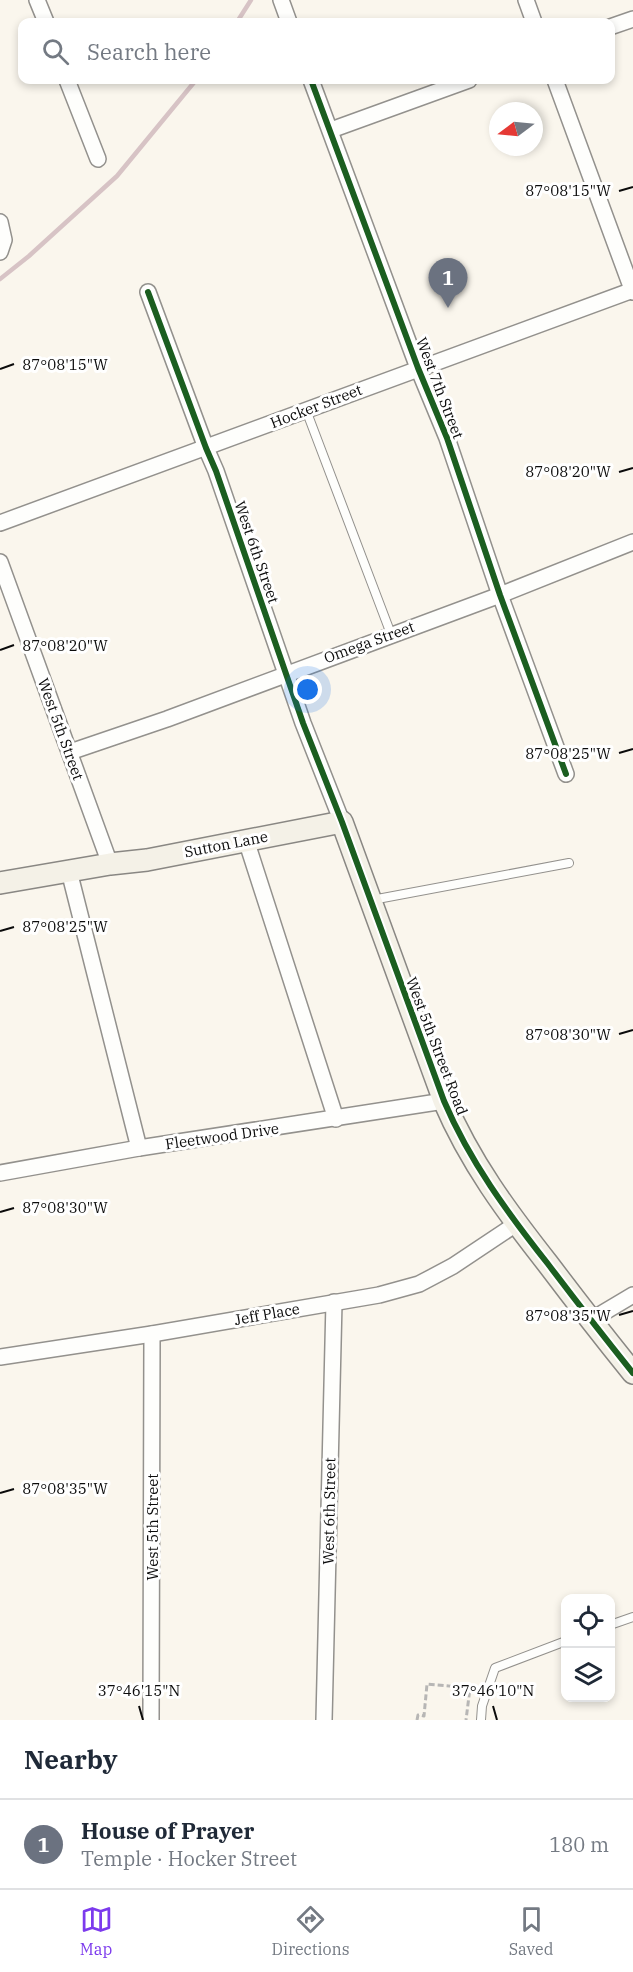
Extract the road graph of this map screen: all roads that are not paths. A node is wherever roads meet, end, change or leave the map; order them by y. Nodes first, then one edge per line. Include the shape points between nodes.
1 (37, 0) edge
2 (281, 0) edge
3 (526, 0) edge
4 (44, 18) edge
5 (288, 18) edge
6 (533, 18) edge
7 (633, 19) edge
8 (615, 25) edge
9 (69, 84) edge
10 (313, 84) edge
11 (458, 84) edge
12 (556, 84) edge
13 (330, 130) junction
14 (98, 159) dead end
15 (0, 222) edge
16 (0, 252) edge
17 (633, 291) edge
18 (148, 292) dead end
19 (418, 368) junction
20 (306, 410) junction
21 (206, 448) junction
22 (0, 523) edge
23 (633, 542) edge
24 (0, 562) edge
25 (500, 595) junction
26 (392, 634) junction
27 (287, 672) junction
28 (70, 752) junction
29 (566, 774) dead end
30 (342, 822) junction
31 (246, 840) junction
32 (569, 863) dead end
33 (110, 864) junction
34 (69, 871) junction
35 (0, 883) edge
36 (370, 900) junction
37 (444, 1101) junction
38 (336, 1119) junction
39 (139, 1148) junction
40 (0, 1173) edge
41 (516, 1224) junction
42 (633, 1295) edge
43 (334, 1302) junction
44 (591, 1320) junction
45 (152, 1335) junction
46 (0, 1357) edge
47 (633, 1373) edge
48 (633, 1617) edge
49 (615, 1623) edge
50 (561, 1643) edge
51 (151, 1720) edge
52 (324, 1720) edge
53 (481, 1720) edge

1 - 4 street
2 - 5 street
3 - 6 street
7 - 8 street
9 - 14 street
10 - 13 street, West 7th Street
11 - 13 street
12 - 17 street
13 - 19 street, West 7th Street
15 - 16 street via 4,240
17 - 19 street, Hocker Street
18 - 21 street, West 6th Street
19 - 20 street, Hocker Street
19 - 25 street, West 7th Street via 447,438
20 - 21 street, Hocker Street
20 - 26 lane
21 - 22 street, Hocker Street
21 - 27 street, West 6th Street
23 - 25 street, Omega Street
24 - 28 street, West 5th Street
25 - 26 street, Omega Street
25 - 29 street, West 7th Street
26 - 27 street, Omega Street
27 - 28 street, Omega Street
27 - 30 street, West 6th Street
28 - 33 street, West 5th Street
30 - 31 street, Sutton Lane
30 - 36 street, West 5th Street Road
31 - 33 street, Sutton Lane
31 - 38 street
32 - 36 lane
33 - 34 street, Sutton Lane
34 - 35 street
34 - 39 street
36 - 37 street, West 5th Street Road
37 - 38 street, Fleetwood Drive
37 - 41 street, West 5th Street Road via 470,1156
38 - 39 street, Fleetwood Drive
39 - 40 street, Fleetwood Drive
41 - 43 street, Jeff Place via 419,1284
41 - 44 street, West 5th Street Road
42 - 44 street
43 - 45 street, Jeff Place
43 - 52 street, West 6th Street
44 - 47 street, West 5th Street Road
45 - 46 street, Jeff Place
45 - 51 street, West 5th Street
48 - 49 lane
50 - 53 lane via 495,1668

